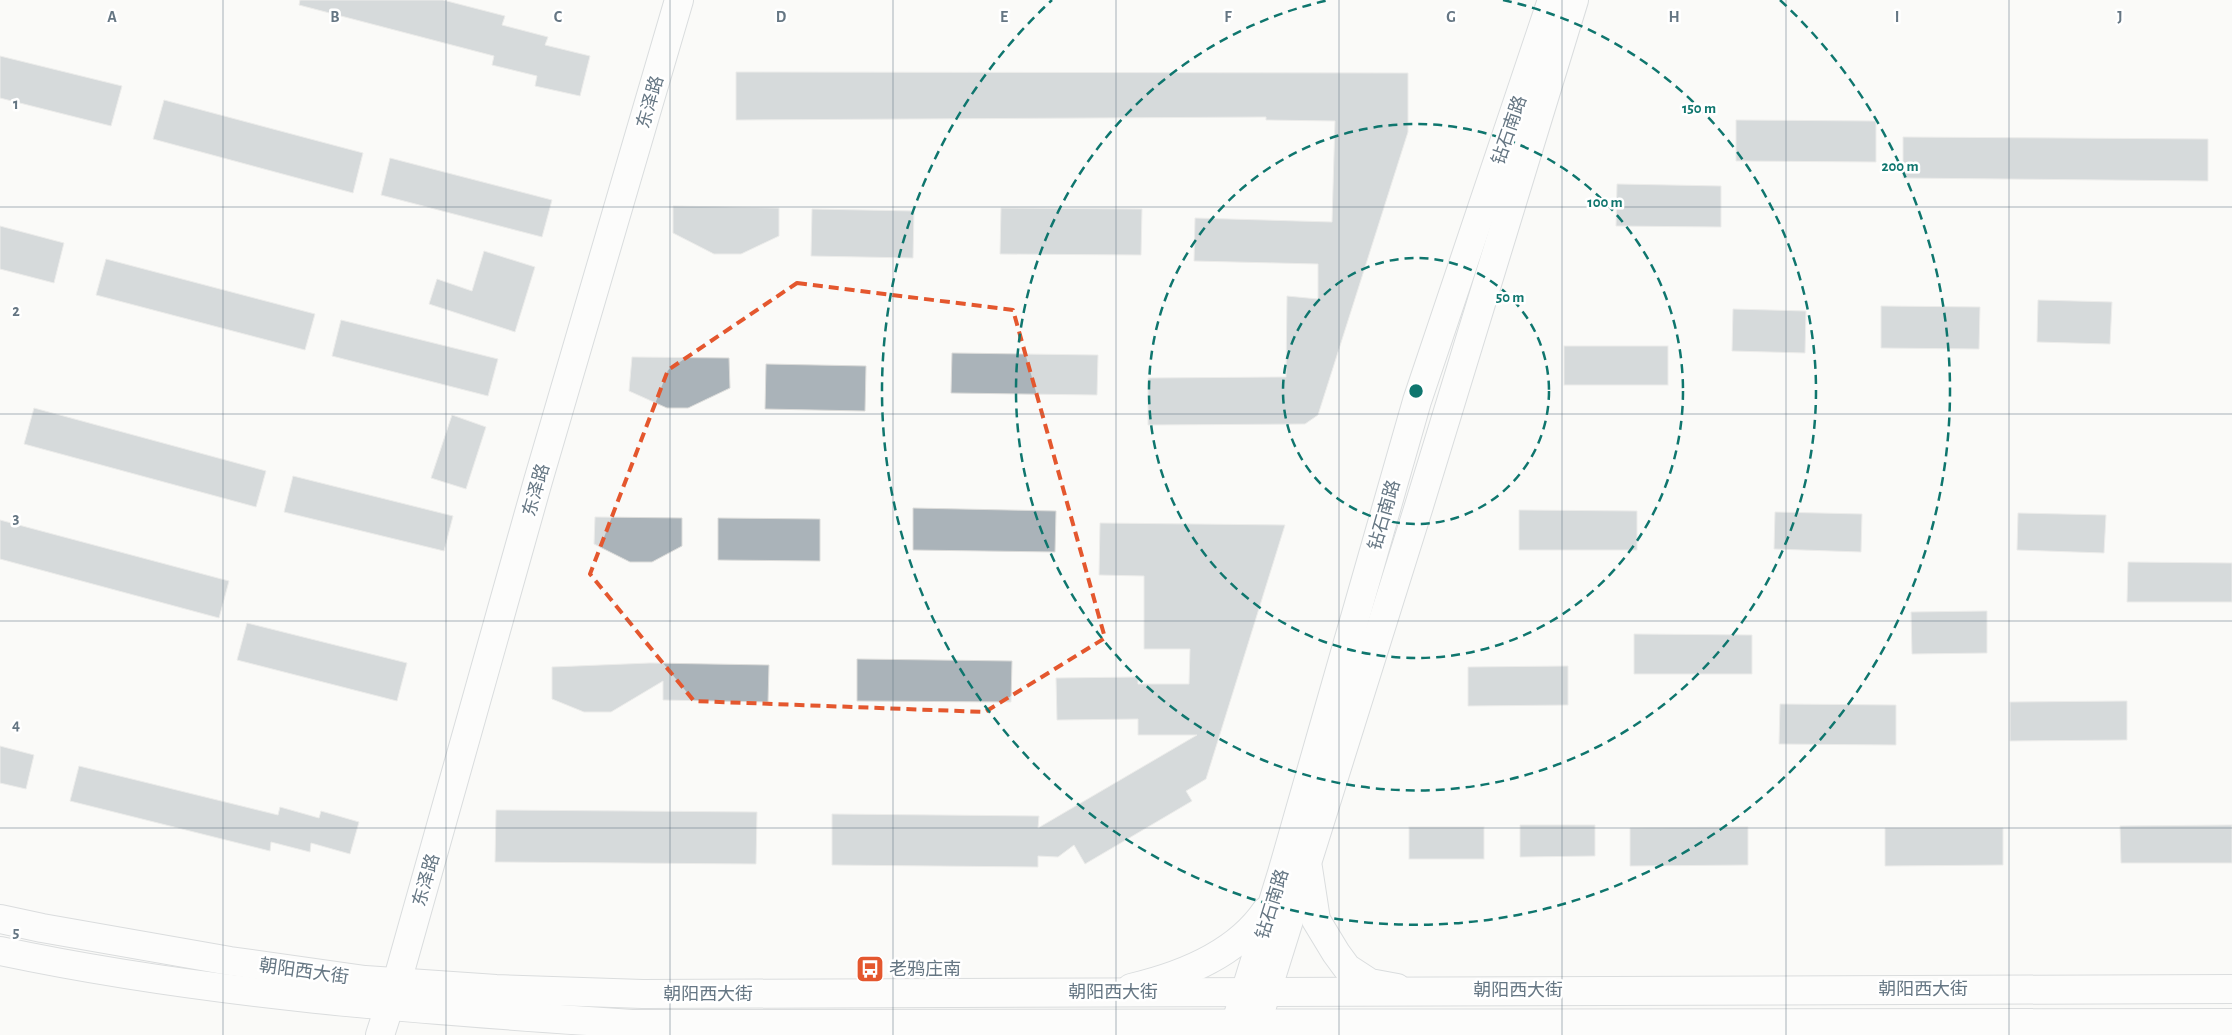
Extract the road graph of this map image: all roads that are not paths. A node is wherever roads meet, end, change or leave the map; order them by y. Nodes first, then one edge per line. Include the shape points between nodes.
1 (680, 0) edge
2 (1552, 0) edge
3 (1574, 0) edge
4 (1308, 861) junction
5 (1274, 899) junction
6 (0, 919) edge
7 (0, 951) edge
8 (2232, 989) edge
9 (1407, 990) junction
10 (1257, 991) junction
11 (1116, 992) junction
12 (394, 994) junction
13 (1409, 1022) junction
14 (1111, 1023) junction
15 (2232, 1023) edge
16 (1245, 1029) edge
17 (380, 1035) edge
18 (1144, 1035) edge
19 (1354, 1035) edge

1 - 12 main road, 东泽路 via 538,480
2 - 5 main road, 钻石南路 via 1417,401
3 - 4 main road, 钻石南路
4 - 9 main road via 1316,920 1347,968 1370,984
4 - 10 main road, 钻石南路
5 - 10 main road, 钻石南路
5 - 11 main road via 1255,928 1220,954 1165,980
6 - 12 main road, 朝阳西大街 via 230,961 365,980
7 - 12 main road, 朝阳西大街 via 76,967 208,986
8 - 9 main road, 朝阳西大街
9 - 10 main road, 朝阳西大街
10 - 11 main road, 朝阳西大街
10 - 16 main road, 钻石南路
11 - 12 main road, 朝阳西大街 via 643,994 496,989
12 - 14 main road, 朝阳西大街 via 632,1024
12 - 17 main road, 东泽路
13 - 15 main road, 朝阳西大街
13 - 16 main road, 朝阳西大街
13 - 19 main road
14 - 16 main road, 朝阳西大街
14 - 18 main road

